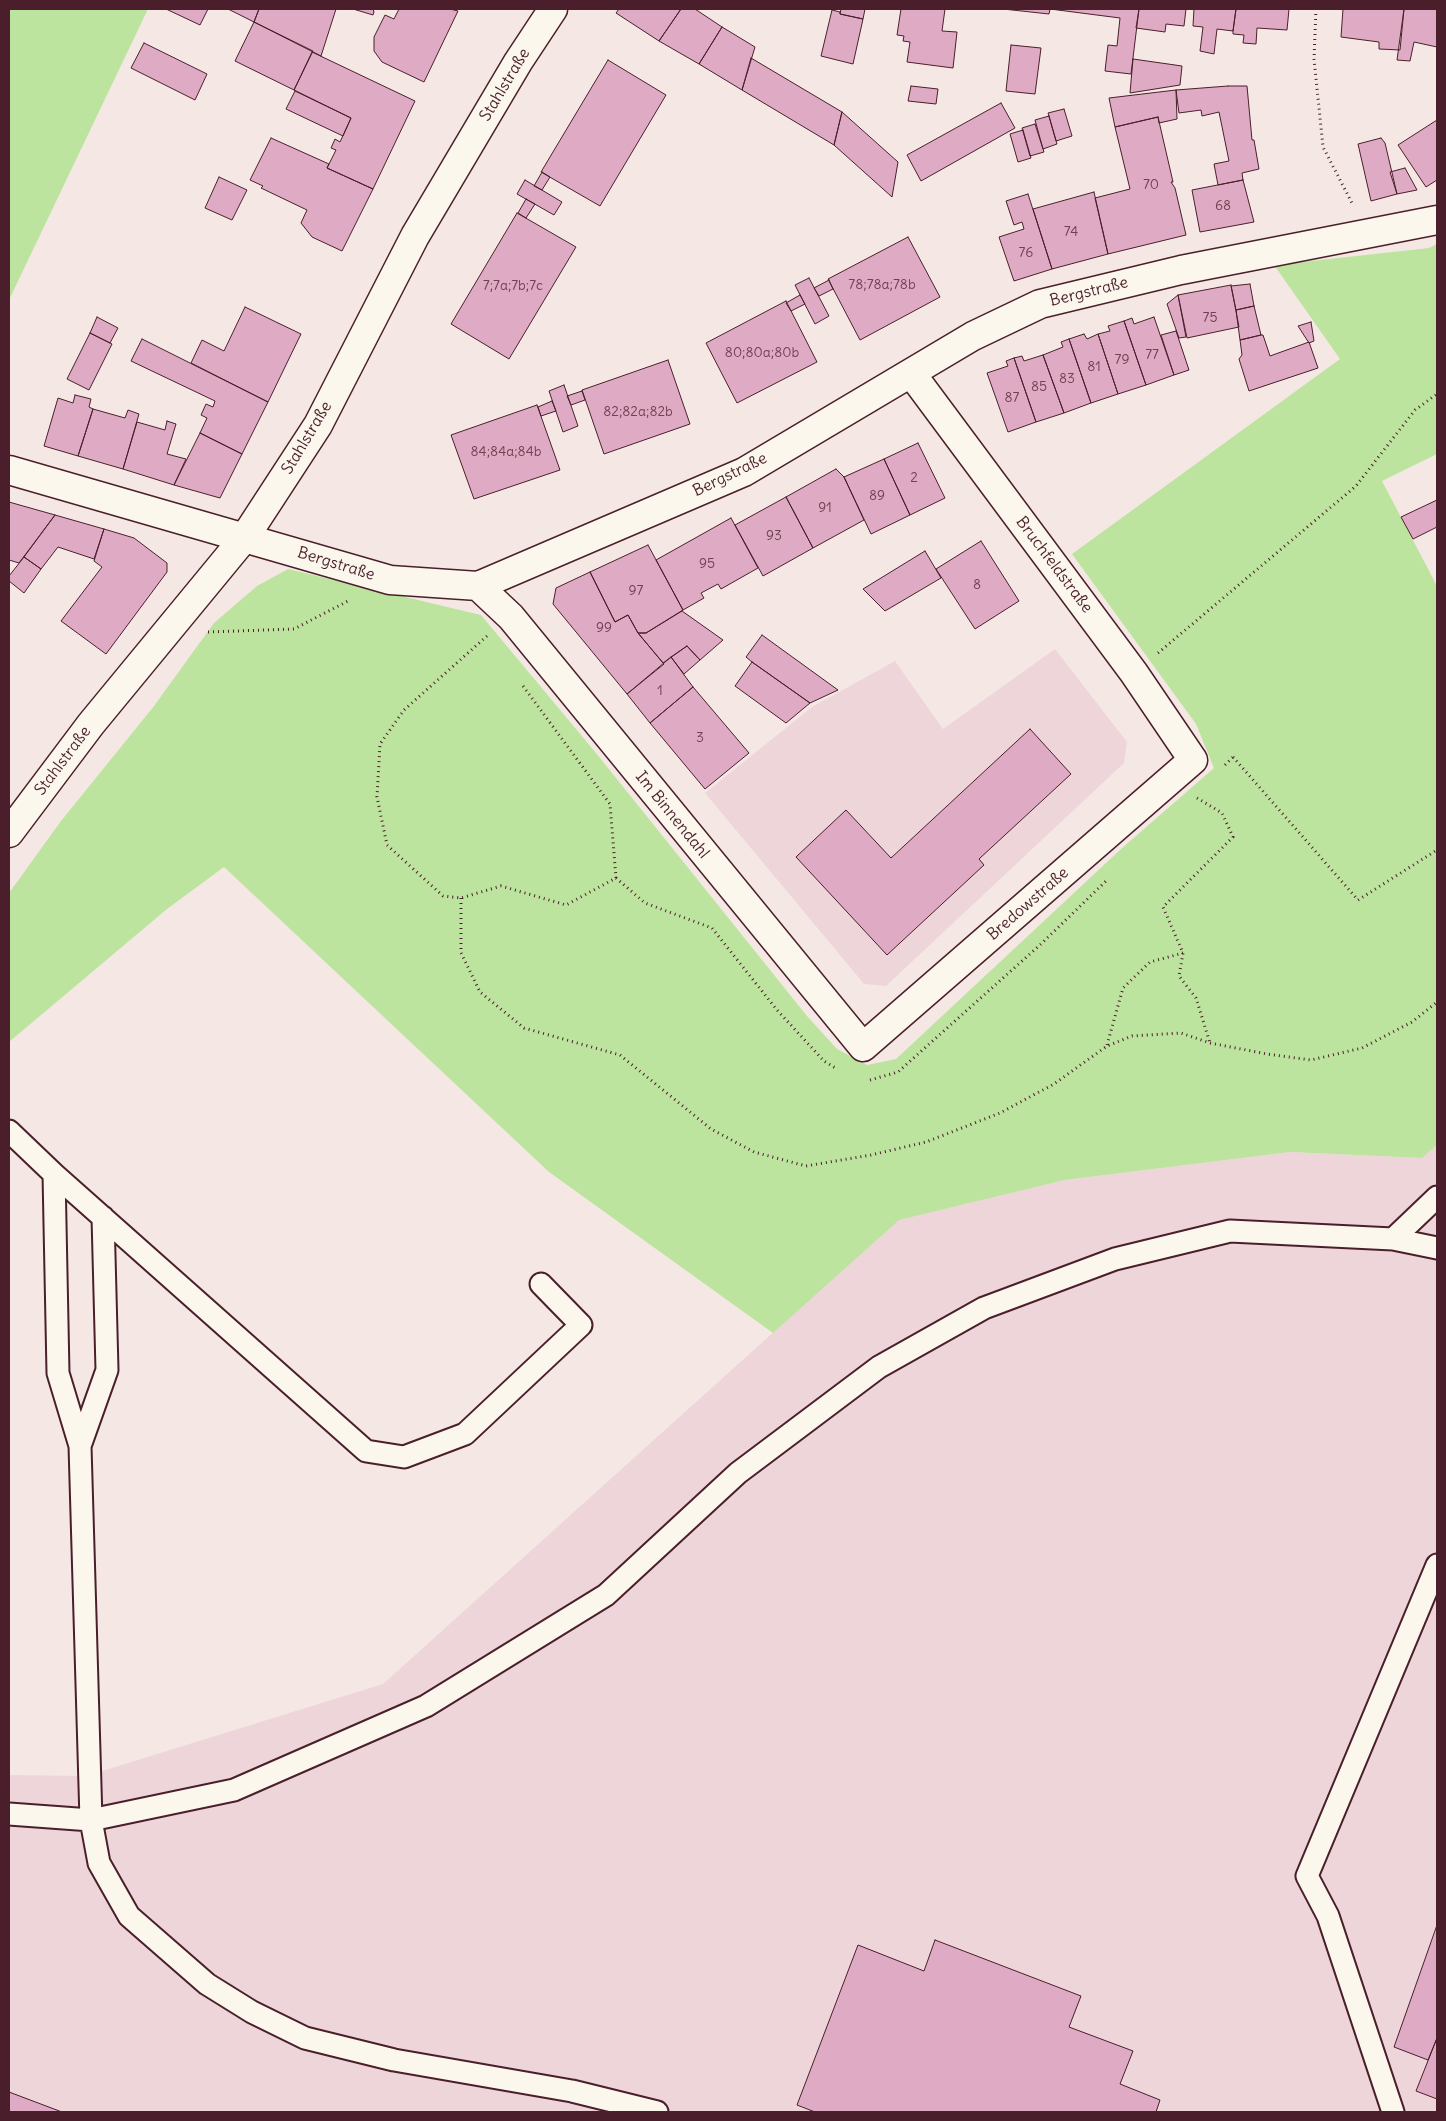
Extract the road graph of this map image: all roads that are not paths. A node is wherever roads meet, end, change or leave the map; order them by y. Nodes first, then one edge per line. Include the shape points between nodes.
1 (553, 9) edge
2 (1437, 220) edge
3 (911, 373) junction
4 (9, 470) edge
5 (244, 536) junction
6 (478, 586) junction
7 (1193, 760) joint
8 (9, 833) edge
9 (863, 1047) joint
10 (9, 1131) edge
11 (54, 1174) junction
12 (1437, 1197) edge
13 (103, 1217) junction
14 (1393, 1239) junction
15 (1437, 1248) edge
16 (541, 1284) dead end
17 (80, 1446) junction
18 (1437, 1565) edge
19 (9, 1814) edge
20 (91, 1820) junction
21 (657, 2112) edge
22 (1393, 2112) edge

1 - 5 street, Stahlstraße via 415,236 318,425
2 - 3 street, Bergstraße via 1181,270 1040,304 973,336
3 - 6 street, Bergstraße via 744,472
3 - 7 street, Bruchfeldstraße via 1134,673
4 - 5 street, Bergstraße
5 - 6 street, Bergstraße via 390,580
5 - 8 street, Stahlstraße via 91,724
6 - 9 street, Im Binnendahl via 511,617
7 - 9 street, Bredowstraße
10 - 11 lane
11 - 13 lane
11 - 17 lane via 58,1372
12 - 14 lane
13 - 16 lane via 366,1451 404,1457 465,1434 581,1324
13 - 17 lane via 107,1370
14 - 15 lane
14 - 20 lane via 1230,1231 1115,1259 984,1308 879,1367 738,1473 606,1595 426,1706 234,1790
17 - 20 lane
18 - 22 lane via 1307,1876 1328,1916
19 - 20 lane
20 - 21 lane via 99,1863 128,1916 207,1984 252,2012 305,2038 394,2060 572,2091

